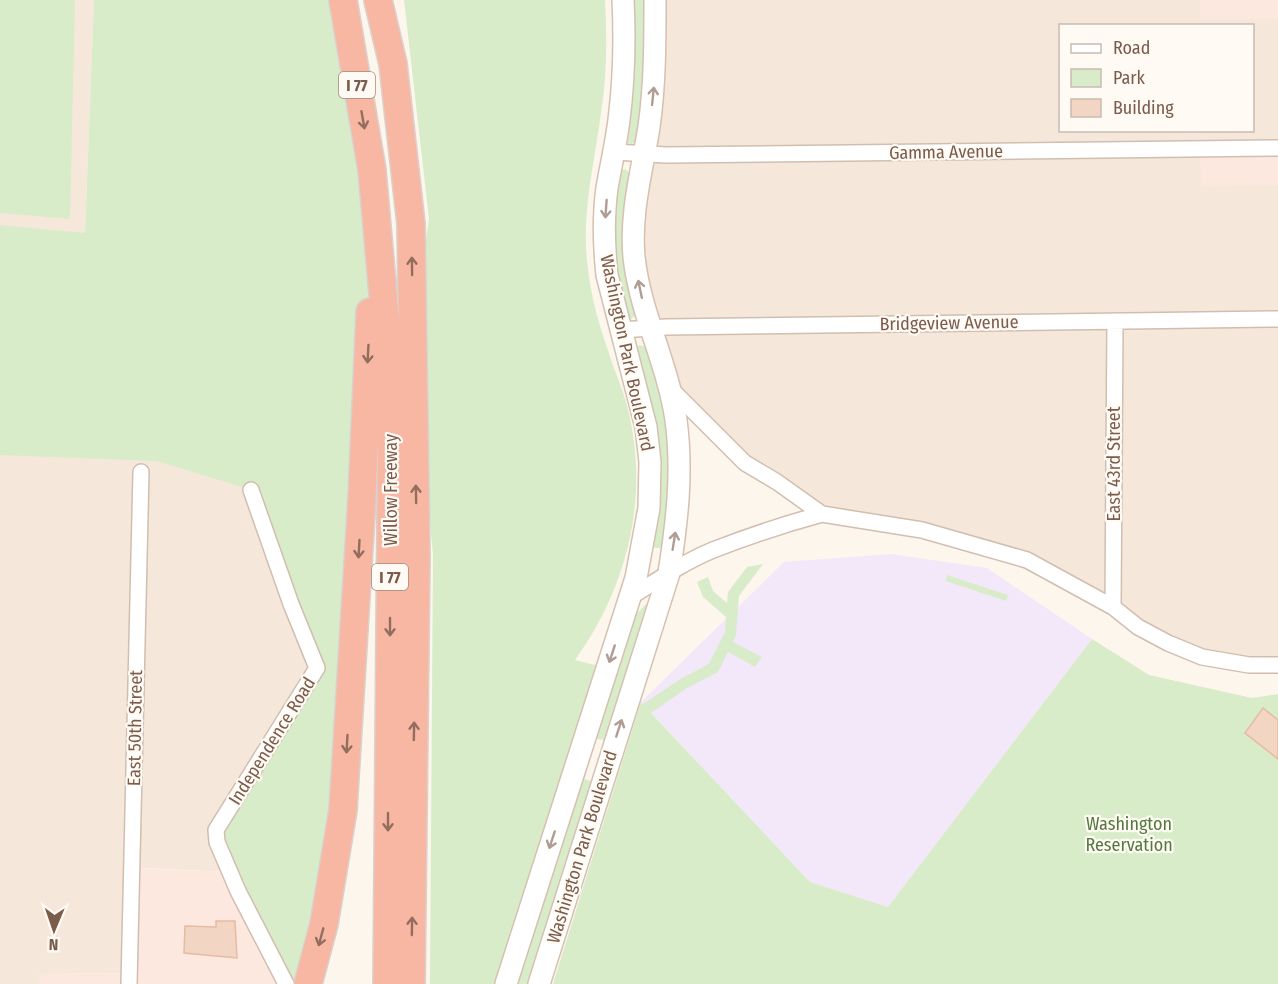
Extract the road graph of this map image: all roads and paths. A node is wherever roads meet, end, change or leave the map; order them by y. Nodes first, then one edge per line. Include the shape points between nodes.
1 (343, 0) edge
2 (378, 0) edge
3 (388, 0) edge
4 (623, 0) edge
5 (655, 0) edge
6 (393, 64) junction
7 (1278, 148) edge
8 (615, 152) junction
9 (644, 154) junction
10 (372, 170) junction
11 (1278, 319) edge
12 (1115, 321) junction
13 (651, 327) junction
14 (621, 330) junction
15 (668, 385) junction
16 (141, 472) dead end
17 (251, 490) dead end
18 (822, 514) junction
19 (669, 573) junction
20 (629, 598) junction
21 (1113, 607) junction
22 (1278, 665) edge
23 (129, 984) edge
24 (286, 984) edge
25 (308, 984) edge
26 (387, 984) edge
27 (411, 984) edge
28 (506, 984) edge
29 (539, 984) edge

1 -> 10 highway, Willow Freeway / I 77
2 - 6 highway, Willow Freeway / I 77
3 - 6 highway
4 - 8 street, Washington Park Boulevard via 625,61
9 -> 5 street, Washington Park Boulevard via 654,76
27 -> 6 highway, Willow Freeway / I 77 via 416,556 411,224
7 - 9 street, Gamma Avenue
8 - 9 street, Gamma Avenue
8 -> 14 street, Washington Park Boulevard via 607,189 604,237
13 -> 9 street, Washington Park Boulevard via 640,293 633,244 635,199
10 -> 25 highway via 370,318 343,810 324,924
10 -> 26 highway, Willow Freeway / I 77 via 392,396
11 - 12 street, Bridgeview Avenue
12 - 13 street, Bridgeview Avenue
12 - 21 street, East 43rd Street
13 - 14 street, Bridgeview Avenue
13 - 15 street, Washington Park Boulevard
14 - 20 street, Washington Park Boulevard via 641,403 650,462 649,508 641,558
15 - 18 street, Washington Park Boulevard via 745,464
19 -> 15 street, Washington Park Boulevard via 680,483 676,419
16 - 23 street, East 50th Street
17 - 24 street, Independence Road via 317,668 216,830 217,842 238,891
18 - 19 street, Washington Park Boulevard via 712,551
18 - 21 street, Washington Park Boulevard via 922,530 1027,560
19 - 20 street, Washington Park Boulevard
29 -> 19 street, Washington Park Boulevard
20 -> 28 street, Washington Park Boulevard
21 - 22 street, Washington Park Boulevard via 1138,627 1202,657

